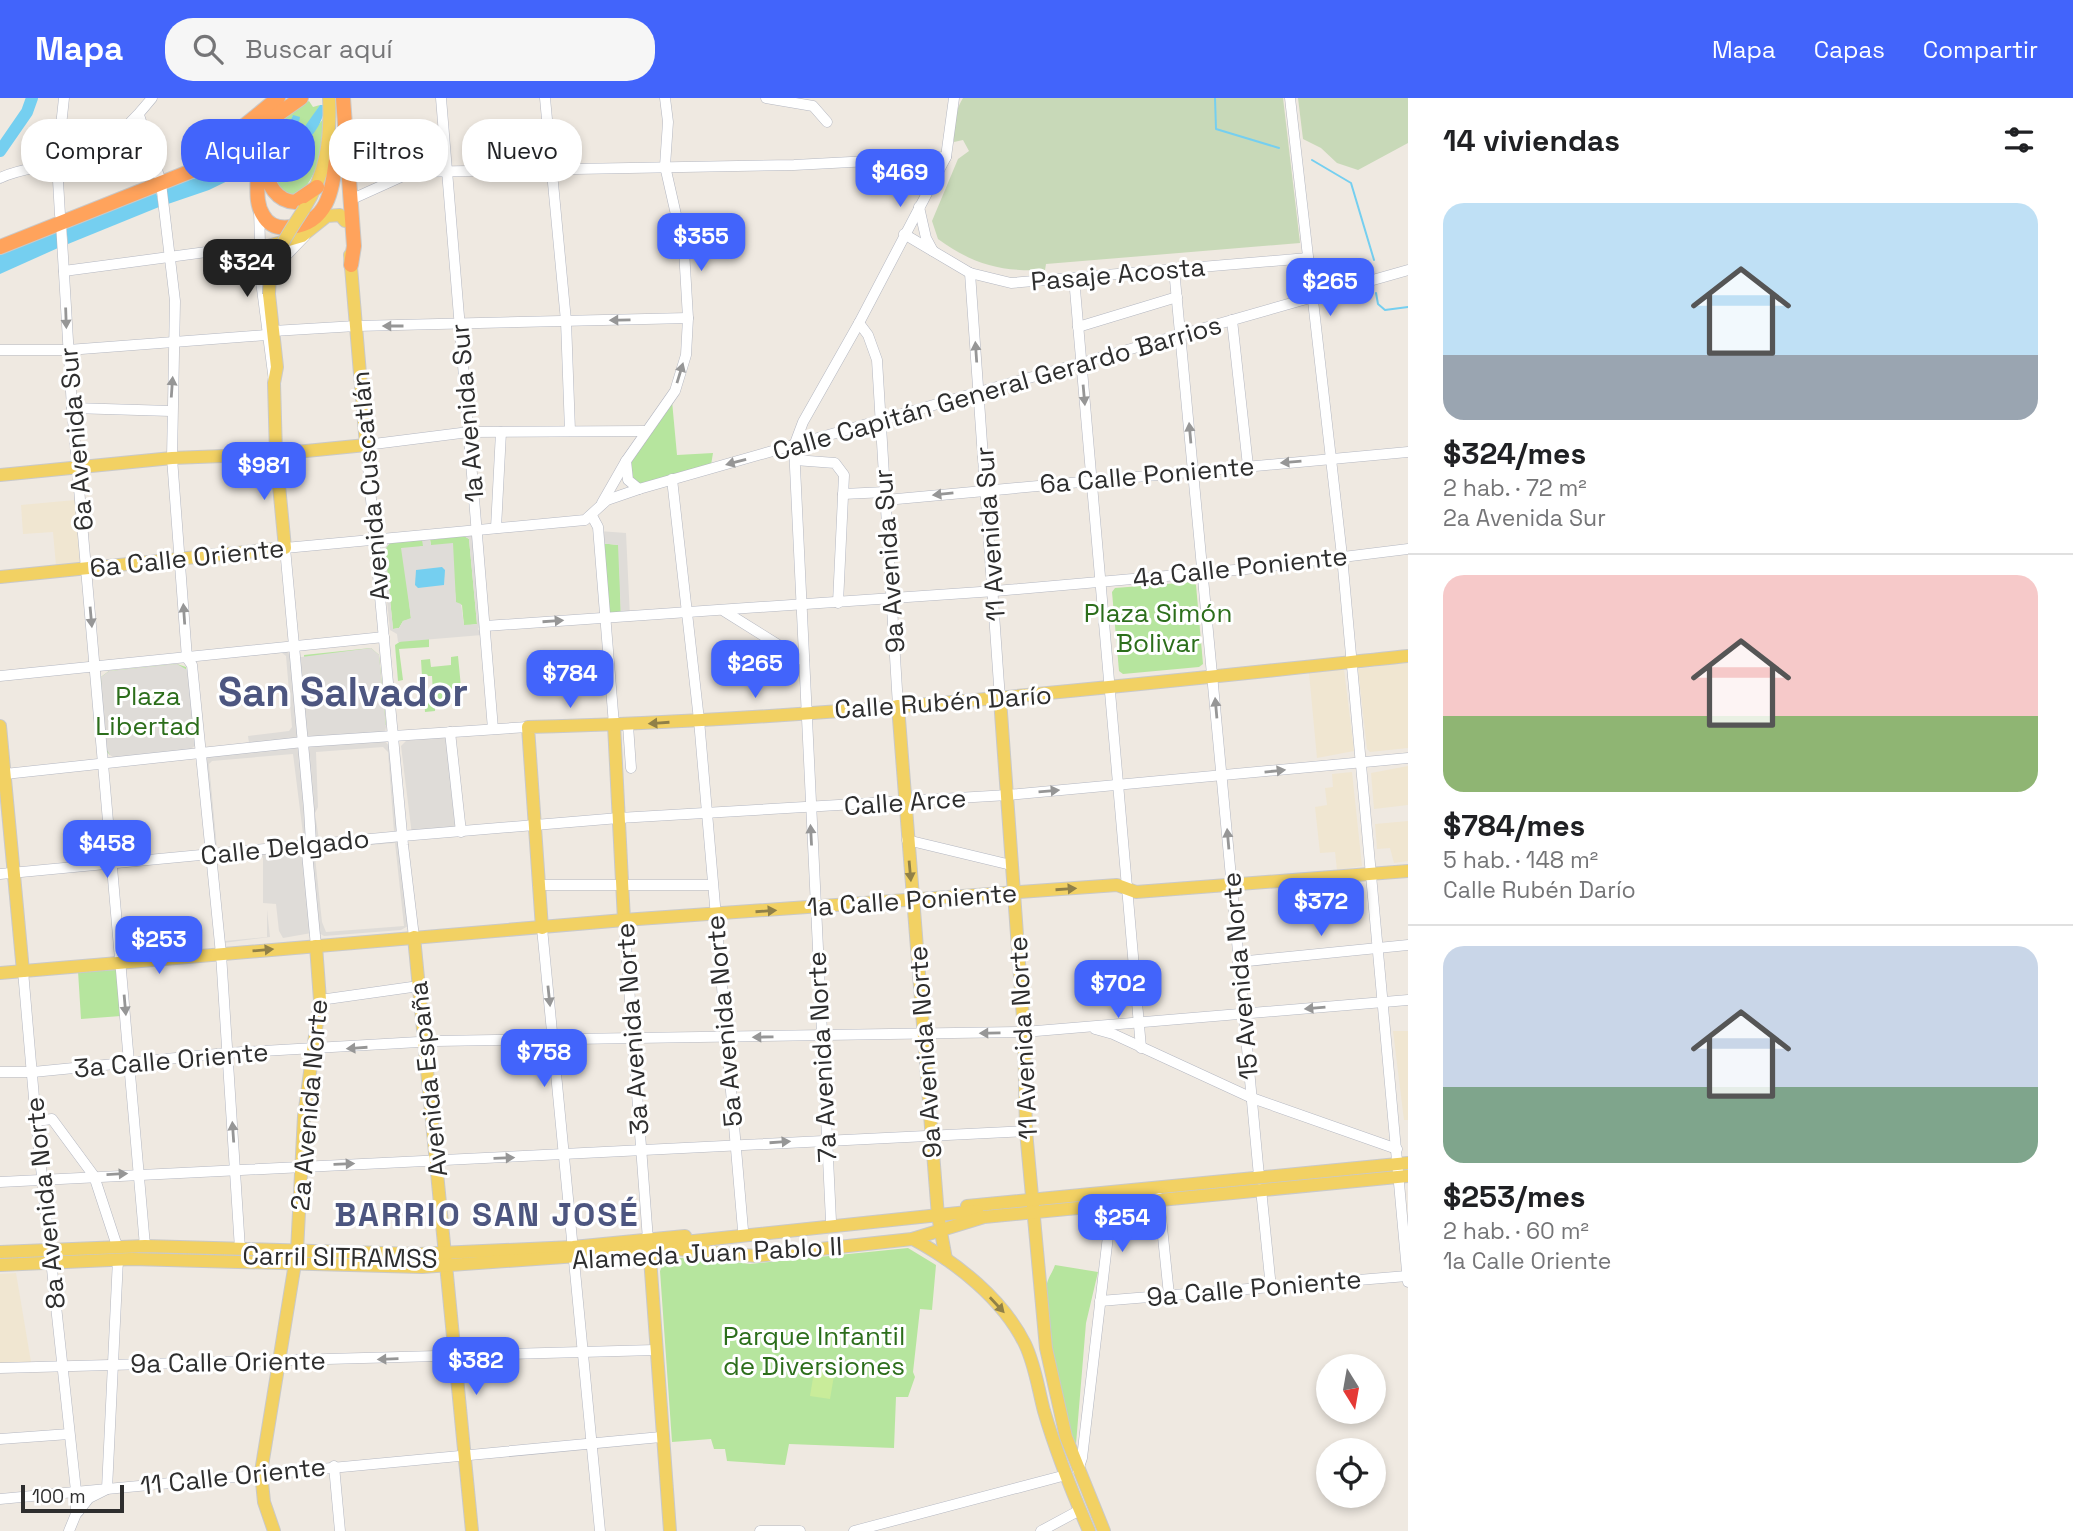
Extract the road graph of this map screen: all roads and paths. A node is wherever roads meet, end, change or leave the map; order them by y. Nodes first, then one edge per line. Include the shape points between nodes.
1 (64, 98) edge
2 (152, 98) edge
3 (261, 98) edge
4 (300, 98) edge
5 (329, 98) edge
6 (337, 98) edge
7 (343, 98) edge
8 (441, 98) edge
9 (545, 98) edge
10 (665, 98) edge
11 (766, 98) edge
12 (954, 98) edge
13 (1290, 98) edge
14 (281, 104) edge
15 (139, 115) junction
16 (256, 116) junction
17 (62, 119) edge
18 (135, 119) edge
19 (264, 119) edge
20 (333, 119) edge
21 (336, 119) edge
22 (443, 119) edge
23 (548, 119) edge
24 (827, 122) dead end
25 (329, 155) edge
26 (946, 157) junction
27 (665, 166) junction
28 (582, 167) edge
29 (448, 170) joint
30 (462, 170) edge
31 (21, 171) edge
32 (181, 175) edge
33 (0, 178) edge
34 (58, 182) edge
35 (260, 182) edge
36 (268, 182) edge
37 (331, 182) edge
38 (341, 182) edge
39 (390, 182) edge
40 (555, 182) edge
41 (161, 183) junction
42 (317, 187) junction
43 (350, 200) junction
44 (259, 207) junction
45 (919, 207) junction
46 (345, 221) junction
47 (61, 222) junction
48 (308, 233) junction
49 (904, 234) junction
50 (0, 239) edge
51 (0, 247) edge
52 (259, 251) junction
53 (934, 252) junction
54 (172, 256) junction
55 (1308, 258) junction
56 (351, 265) junction
57 (1174, 269) junction
58 (1408, 270) edge
59 (64, 271) junction
60 (970, 273) junction
61 (1074, 278) junction
62 (1177, 297) junction
63 (1312, 299) junction
64 (688, 318) junction
65 (1232, 320) junction
66 (566, 321) junction
67 (859, 323) junction
68 (460, 325) junction
69 (356, 326) junction
70 (1078, 327) junction
71 (273, 333) junction
72 (1181, 334) junction
73 (176, 342) junction
74 (0, 350) edge
75 (68, 350) junction
76 (1081, 364) junction
77 (979, 394) junction
78 (72, 408) junction
79 (171, 411) junction
80 (880, 422) junction
81 (570, 431) junction
82 (646, 431) junction
83 (469, 432) junction
84 (501, 432) junction
85 (366, 445) junction
86 (794, 446) junction
87 (1408, 452) edge
88 (276, 454) junction
89 (172, 458) junction
90 (1332, 459) junction
91 (795, 460) junction
92 (626, 461) junction
93 (1248, 466) junction
94 (78, 467) junction
95 (1194, 471) junction
96 (0, 475) edge
97 (672, 479) junction
98 (1091, 482) junction
99 (639, 489) junction
100 (988, 489) junction
101 (843, 494) junction
102 (886, 496) junction
103 (602, 503) junction
104 (592, 516) junction
105 (496, 528) junction
106 (477, 529) junction
107 (373, 539) junction
108 (285, 548) junction
109 (1408, 549) edge
110 (1342, 556) junction
111 (180, 558) junction
112 (87, 568) junction
113 (1203, 573) junction
114 (0, 577) edge
115 (1100, 581) junction
116 (995, 591) junction
117 (893, 599) junction
118 (838, 603) junction
119 (801, 605) junction
120 (723, 611) junction
121 (688, 614) junction
122 (605, 617) junction
123 (485, 626) junction
124 (384, 637) junction
125 (295, 647) junction
126 (1408, 656) edge
127 (187, 658) junction
128 (804, 661) junction
129 (1351, 662) junction
130 (95, 668) junction
131 (0, 676) edge
132 (1213, 677) junction
133 (1109, 689) junction
134 (1000, 699) junction
135 (898, 706) junction
136 (807, 712) junction
137 (699, 720) junction
138 (614, 725) junction
139 (628, 725) junction
140 (0, 726) edge
141 (528, 727) junction
142 (493, 729) junction
143 (450, 732) junction
144 (394, 738) junction
145 (303, 743) junction
146 (201, 753) junction
147 (1408, 758) edge
148 (1361, 762) junction
149 (104, 763) junction
150 (631, 768) dead end
151 (2, 774) edge
152 (1222, 776) junction
153 (1118, 785) junction
154 (1008, 795) junction
155 (905, 803) junction
156 (810, 809) junction
157 (707, 813) junction
158 (619, 818) junction
159 (534, 827) junction
160 (461, 831) junction
161 (402, 836) junction
162 (907, 840) junction
163 (312, 843) junction
164 (211, 855) junction
165 (113, 863) junction
166 (1011, 864) junction
167 (1408, 871) edge
168 (6, 873) edge
169 (1370, 874) junction
170 (622, 883) junction
171 (1232, 884) junction
172 (538, 885) junction
173 (712, 885) junction
174 (1126, 890) junction
175 (1015, 893) junction
176 (913, 901) junction
177 (815, 908) junction
178 (715, 914) junction
179 (624, 920) junction
180 (542, 929) junction
181 (414, 937) junction
182 (1408, 944) edge
183 (316, 946) junction
184 (1376, 948) junction
185 (220, 954) junction
186 (1238, 962) junction
187 (122, 963) junction
188 (23, 971) junction
189 (0, 973) edge
190 (419, 986) junction
191 (320, 1000) junction
192 (1408, 1000) edge
193 (1383, 1002) junction
194 (1244, 1014) junction
195 (1138, 1023) junction
196 (1084, 1027) junction
197 (1024, 1032) junction
198 (925, 1034) junction
199 (821, 1036) junction
200 (727, 1037) junction
201 (631, 1038) junction
202 (554, 1040) junction
203 (425, 1042) junction
204 (1141, 1048) junction
205 (314, 1050) junction
206 (227, 1053) junction
207 (130, 1061) junction
208 (0, 1072) edge
209 (33, 1072) junction
210 (1252, 1098) junction
211 (36, 1121) junction
212 (1026, 1131) junction
213 (932, 1133) junction
214 (825, 1139) junction
215 (735, 1144) junction
216 (640, 1149) junction
217 (1396, 1149) junction
218 (566, 1155) junction
219 (436, 1160) junction
220 (303, 1165) junction
221 (236, 1168) junction
222 (1403, 1170) edge
223 (141, 1173) junction
224 (1259, 1175) junction
225 (94, 1176) junction
226 (42, 1180) junction
227 (0, 1182) edge
228 (1261, 1189) junction
229 (1159, 1198) junction
230 (1112, 1202) junction
231 (1033, 1204) junction
232 (938, 1220) junction
233 (831, 1221) junction
234 (743, 1230) junction
235 (913, 1239) junction
236 (145, 1246) junction
237 (649, 1246) junction
238 (240, 1249) junction
239 (0, 1252) edge
240 (574, 1252) junction
241 (117, 1253) junction
242 (51, 1256) junction
243 (296, 1257) junction
244 (0, 1259) edge
245 (946, 1259) junction
246 (447, 1260) junction
247 (0, 1265) edge
248 (1408, 1276) edge
249 (1408, 1282) edge
250 (1271, 1287) junction
251 (1169, 1295) junction
252 (1100, 1301) junction
253 (1044, 1327) junction
254 (1020, 1335) junction
255 (655, 1350) junction
256 (585, 1354) junction
257 (456, 1357) junction
258 (278, 1361) junction
259 (111, 1363) junction
260 (62, 1366) junction
261 (1049, 1367) junction
262 (0, 1368) edge
263 (1035, 1371) junction
264 (69, 1434) junction
265 (661, 1437) junction
266 (0, 1439) edge
267 (593, 1442) junction
268 (465, 1454) junction
269 (334, 1466) junction
270 (261, 1472) junction
271 (1072, 1473) junction
272 (107, 1489) junction
273 (76, 1491) junction
274 (0, 1499) edge
275 (1080, 1510) junction
276 (76, 1514) junction
277 (906, 1519) junction
278 (669, 1526) edge
279 (69, 1531) edge
280 (274, 1531) edge
281 (340, 1531) edge
282 (472, 1531) edge
283 (600, 1531) edge
284 (760, 1531) edge
285 (800, 1531) edge
286 (854, 1531) edge
287 (909, 1531) edge
288 (1041, 1531) edge
289 (1089, 1531) edge
290 (1104, 1531) edge

1 - 17 street, 6a Avenida Sur
2 - 15 street
3 - 16 street
4 - 14 highway
5 - 20 main road
6 - 21 main road
7 - 43 highway
8 - 22 street, 1a Avenida Sur
9 - 23 street
10 - 27 street
11 - 24 street via 813,106
12 - 26 street
13 - 55 street
14 - 16 highway
14 - 19 highway
15 - 18 street
15 - 41 street
16 - 41 highway
25 - 42 main road
26 - 27 street
26 - 45 street
27 - 28 street
27 - 64 street via 684,250
29 - 30 street
29 - 68 street, 1a Avenida Sur
31 - 33 street
32 - 41 highway
34 - 47 street, 6a Avenida Sur
35 - 44 highway
36 - 42 highway via 284,200 299,201
37 - 44 highway via 330,196 318,216 300,226 281,228 269,223
38 - 46 main road, Avenida Cuscatlán
39 - 43 street
40 - 66 street
41 - 47 highway
41 - 54 street
42 - 71 main road, bridge via 270,271
43 - 56 highway
44 - 52 street
45 - 49 street
45 - 53 street
46 - 48 main road via 340,215 329,215
46 - 56 main road, Avenida Cuscatlán
47 - 50 highway
47 - 51 highway
47 - 59 street, 6a Avenida Sur
48 - 52 main road
48 - 71 street via 276,271
49 - 53 street, Pasaje Acosta
49 - 67 street
52 - 54 street
52 - 71 street
53 - 60 street, Pasaje Acosta
54 - 59 street
54 - 73 street
55 - 57 street, Pasaje Acosta
55 - 63 street
56 - 69 main road, Avenida Cuscatlán
57 - 61 street, Pasaje Acosta
57 - 62 street, 15 Avenida Norte
58 - 63 street, Calle Capitán General Gerardo Barrios
59 -> 75 street, 6a Avenida Sur
60 - 61 street, Pasaje Acosta via 1011,283
77 -> 60 street, 11 Avenida Sur
61 - 70 street
62 - 70 street
62 - 72 street, 15 Avenida Norte
63 - 65 street, Calle Capitán General Gerardo Barrios
63 - 90 street
64 -> 66 street
82 -> 64 street via 675,391 686,355
65 - 72 street, Calle Capitán General Gerardo Barrios
65 - 93 street
66 - 68 street
66 - 81 street
67 - 80 street, 9a Avenida Sur via 877,360
67 - 86 street
68 -> 69 street
68 - 83 street, 1a Avenida Sur
69 - 71 street
69 - 85 main road, Avenida Cuscatlán
70 - 76 street
71 - 73 street
71 - 88 main road
72 - 76 street, Calle Capitán General Gerardo Barrios
95 -> 72 street, 15 Avenida Norte
73 - 75 street
79 -> 73 street
74 - 75 street
75 - 78 street, 6a Avenida Sur
76 - 77 street, Calle Capitán General Gerardo Barrios
76 -> 98 street
77 - 80 street, Calle Capitán General Gerardo Barrios
77 - 100 street, 11 Avenida Sur
78 - 79 street
78 - 94 street, 6a Avenida Sur
79 - 89 street
80 - 86 street, Calle Capitán General Gerardo Barrios
80 - 102 street, 9a Avenida Sur
81 - 82 street
81 - 84 street
82 - 92 street
83 - 84 street
83 - 85 street
83 - 106 street, 1a Avenida Sur
84 - 105 street
85 - 88 main road
85 - 107 street, Avenida Cuscatlán
86 - 91 street, 7a Avenida Norte
86 -> 97 street, Calle Capitán General Gerardo Barrios
87 - 90 street, 6a Calle Poniente
88 - 89 main road
88 - 108 main road
89 - 94 main road
89 - 111 street
90 -> 93 street, 6a Calle Poniente
90 - 110 street
91 - 101 street via 835,463 844,475
91 - 119 street, 7a Avenida Norte
92 - 99 street via 628,480
92 - 103 street
93 - 95 street, 6a Calle Poniente
94 - 96 main road
94 - 112 street, 6a Avenida Sur
95 - 98 street, 6a Calle Poniente
95 - 113 street, 15 Avenida Norte
97 - 99 street, Calle Capitán General Gerardo Barrios
97 - 121 street, 5a Avenida Norte
98 - 100 street, 6a Calle Poniente
98 - 115 street
99 - 103 street, Calle Capitán General Gerardo Barrios
100 -> 102 street, 6a Calle Poniente
100 - 116 street, 11 Avenida Sur
101 - 102 street, 6a Calle Poniente
101 - 118 street
102 - 117 street, 9a Avenida Sur
103 - 104 street
104 - 105 street, 6a Calle Oriente
104 - 122 street via 598,527
105 - 106 street, 6a Calle Oriente
106 - 107 street, 6a Calle Oriente
106 - 123 street, 1a Avenida Sur
107 - 108 street, 6a Calle Oriente
107 - 124 street, Avenida Cuscatlán
108 - 111 main road, 6a Calle Oriente
108 - 125 street, 2a Avenida Norte
109 - 110 street, 4a Calle Poniente
110 - 113 street, 4a Calle Poniente
110 - 129 street
111 - 112 main road, 6a Calle Oriente
127 -> 111 street
112 - 114 main road, 6a Calle Oriente
112 -> 130 street, 6a Avenida Sur
113 - 115 street, 4a Calle Poniente
113 - 132 street, 15 Avenida Norte
115 - 116 street, 4a Calle Poniente
115 - 133 street
116 - 117 street, 4a Calle Poniente
116 - 134 street, 11 Avenida Sur
117 - 118 street, 4a Calle Poniente
117 - 135 street, 9a Avenida Sur
118 - 119 street, 4a Calle Poniente
119 - 120 street, 4a Calle Poniente
119 - 128 street, 7a Avenida Norte
120 - 121 street, 4a Calle Poniente
120 - 128 street
121 - 122 street, 4a Calle Poniente
121 - 137 street, 5a Avenida Norte
123 -> 122 street, 4a Calle Poniente
122 - 138 street
123 - 142 street, 1a Avenida Sur
124 - 125 street
124 - 144 street, Avenida Cuscatlán
125 - 127 street
125 - 145 street, 2a Avenida Norte
126 - 129 main road, Calle Rubén Darío
127 - 130 street
127 - 146 street via 192,665
128 - 136 street, 7a Avenida Norte
129 - 132 main road, Calle Rubén Darío
129 - 148 street
130 - 131 street
130 - 149 street, 6a Avenida Sur
132 - 133 main road, Calle Rubén Darío
152 -> 132 street, 15 Avenida Norte
133 - 134 main road, Calle Rubén Darío
133 - 153 street
134 - 135 main road, Calle Rubén Darío
134 - 154 main road, 11 Avenida Sur
135 - 136 main road, Calle Rubén Darío
135 - 155 main road, 9a Avenida Sur
136 - 137 main road, Calle Rubén Darío
136 - 156 street, 7a Avenida Norte
137 -> 139 main road, Calle Rubén Darío
137 - 157 street, 5a Avenida Norte
138 - 139 main road, Calle Rubén Darío
138 - 141 main road, Calle Rubén Darío
138 - 158 main road, 3a Avenida Norte
139 - 150 street
140 - 151 main road, 8a Avenida Norte
141 - 142 street, Calle Rubén Darío
141 - 159 main road
142 - 143 street, Calle Rubén Darío
143 - 144 street, Calle Rubén Darío
143 - 160 street
144 - 145 street, Calle Rubén Darío
144 - 161 street, Avenida Cuscatlán
145 - 146 street, Calle Rubén Darío
145 - 163 street, 2a Avenida Norte
146 - 149 street, Calle Rubén Darío
146 - 164 street
147 - 148 street, Calle Arce
152 -> 148 street, Calle Arce
148 - 169 street
149 - 151 street, Calle Rubén Darío
149 - 165 street, 6a Avenida Sur
151 - 168 main road, 8a Avenida Norte
152 - 153 street, Calle Arce
171 -> 152 street, 15 Avenida Norte
154 -> 153 street, Calle Arce
153 - 174 street
154 - 155 street, Calle Arce
154 - 166 main road, 11 Avenida Norte
155 - 156 street, Calle Arce
155 - 162 main road, 9a Avenida Norte
156 - 157 street, Calle Arce
177 -> 156 street, 7a Avenida Norte
157 - 158 street, Calle Arce
157 - 173 street, 5a Avenida Norte
158 - 159 street, Calle Arce
158 - 170 main road, 3a Avenida Norte
159 - 160 street, Calle Arce
159 - 172 main road
160 - 161 street, Calle Arce
161 - 163 street, Calle Delgado
161 - 181 street, Avenida España
162 - 166 street
162 -> 176 main road, 9a Avenida Norte
163 - 164 street, Calle Delgado
163 - 183 street, 2a Avenida Norte via 307,853
164 - 165 street, Calle Delgado
164 - 185 street
165 - 168 street, Calle Delgado
165 - 187 street, 6a Avenida Sur
166 - 175 main road, 11 Avenida Norte
167 - 169 main road, 1a Calle Poniente
168 - 188 main road, 8a Avenida Norte
169 - 171 main road, 1a Calle Poniente
169 - 184 street
170 - 172 street
170 - 173 street
170 - 179 main road, 3a Avenida Norte
171 - 174 main road, 1a Calle Poniente
171 - 186 street, 15 Avenida Norte
172 - 180 main road
173 - 178 street, 5a Avenida Norte
175 -> 174 main road, 1a Calle Poniente via 1117,885
174 - 195 street
175 - 176 main road, 1a Calle Poniente
175 - 197 main road, 11 Avenida Norte
176 - 177 main road, 1a Calle Poniente
176 - 198 main road, 9a Avenida Norte
178 -> 177 main road, 1a Calle Poniente
177 - 199 street, 7a Avenida Norte
178 - 179 main road, 1a Calle Poniente
178 - 200 street, 5a Avenida Norte
179 - 180 main road, 1a Calle Poniente
179 - 201 street, 3a Avenida Norte
180 - 181 main road, 1a Calle Poniente
180 -> 202 street
181 - 183 main road, 1a Calle Poniente
181 - 190 main road, Avenida España
182 - 184 street
185 -> 183 main road, 1a Calle Poniente
183 - 191 main road, 2a Avenida Norte
184 - 186 street
184 - 193 street
185 - 187 main road, 1a Calle Poniente
185 - 206 street
186 - 194 street, 15 Avenida Norte
187 - 188 main road, 1a Calle Poniente
187 -> 207 street, 6a Avenida Sur
188 - 189 main road, 1a Calle Poniente
188 - 209 street, 8a Avenida Norte
190 - 191 street
190 - 203 main road, Avenida España
191 - 205 main road, 2a Avenida Norte
192 - 193 street, 3a Calle Oriente
193 -> 194 street, 3a Calle Oriente
193 - 217 street
194 - 195 street, 3a Calle Oriente
194 - 210 street, 15 Avenida Norte
195 - 196 street, 3a Calle Oriente
195 - 204 street
196 - 197 street, 3a Calle Oriente
196 - 204 street
197 -> 198 street, 3a Calle Oriente
197 - 212 main road, 11 Avenida Norte
198 - 199 street, 3a Calle Oriente
198 - 213 main road, 9a Avenida Norte
199 -> 200 street, 3a Calle Oriente
199 - 214 street, 7a Avenida Norte
200 - 201 street, 3a Calle Oriente
200 - 215 street, 5a Avenida Norte
201 - 202 street, 3a Calle Oriente
201 - 216 street, 3a Avenida Norte
202 - 203 street, 3a Calle Oriente
202 - 218 street
203 -> 205 street, 3a Calle Oriente
203 - 219 main road, Avenida España
204 - 210 street
205 - 206 street, 3a Calle Oriente
205 - 220 main road, 2a Avenida Norte via 304,1116
206 - 207 street, 3a Calle Oriente
221 -> 206 street
207 - 209 street, 3a Calle Oriente
207 - 223 street, 6a Avenida Sur
208 - 209 street, 3a Calle Oriente
209 - 211 street, 8a Avenida Norte
210 - 217 street
210 - 224 street, 15 Avenida Norte
211 - 225 street via 52,1119
211 - 226 street, 8a Avenida Norte
212 - 213 street
212 - 231 main road, 11 Avenida Norte
213 - 214 street
213 - 232 main road, 9a Avenida Norte
215 -> 214 street
214 - 233 street, 7a Avenida Norte
215 - 216 street
215 - 234 street, 5a Avenida Norte
216 - 218 street
216 - 237 street, 3a Avenida Norte
217 - 222 street
219 -> 218 street
218 - 240 street
220 -> 219 street
219 - 246 main road, Avenida España
220 - 221 street
220 - 243 main road, 2a Avenida Norte
221 - 223 street
221 - 238 street
222 - 224 main road, Alameda Juan Pablo II
222 - 228 main road, Alameda Juan Pablo II
222 - 231 main road
222 - 248 street
225 -> 223 street
223 - 236 street, 6a Avenida Sur
224 - 231 main road, Alameda Juan Pablo II
225 - 226 street
225 - 241 street
226 - 227 street
226 - 242 street, 8a Avenida Norte
228 - 229 main road, Alameda Juan Pablo II
228 - 250 street
229 - 230 main road, Alameda Juan Pablo II
229 - 251 street
230 - 231 main road, Alameda Juan Pablo II
230 - 252 street
231 - 232 main road, Alameda Juan Pablo II
231 - 232 main road
231 - 232 main road, Alameda Juan Pablo II via 969,1219
231 - 253 main road, 11 Avenida Norte
232 - 233 main road, Alameda Juan Pablo II
232 - 235 main road, Alameda Juan Pablo II
232 - 237 main road
232 - 245 main road, 9a Avenida Norte
233 - 234 main road, Alameda Juan Pablo II
234 - 237 main road, Alameda Juan Pablo II
235 - 237 main road, Alameda Juan Pablo II via 748,1256
235 - 245 main road
236 - 238 main road, Alameda Juan Pablo II
236 - 241 main road, Alameda Juan Pablo II
237 - 240 main road, Alameda Juan Pablo II
237 - 255 main road
238 - 243 main road, Alameda Juan Pablo II
239 - 242 main road, Alameda Juan Pablo II
240 - 246 main road, Alameda Juan Pablo II
240 - 256 street
241 - 242 main road, Alameda Juan Pablo II
241 - 243 main road, Alameda Juan Pablo II
241 - 259 street
242 - 243 main road, Carril SITRAMSS via 118,1252
242 - 244 main road, Carril SITRAMSS
242 - 247 main road, Alameda Juan Pablo II
242 - 260 street, 8a Avenida Norte
243 - 246 main road, Alameda Juan Pablo II
243 - 258 main road, 2a Avenida Norte
245 -> 254 main road via 1003,1310
246 - 257 main road, Avenida España
248 - 249 street
248 - 250 street, 9a Calle Poniente
250 - 251 street, 9a Calle Poniente
251 - 252 street, 9a Calle Poniente
252 - 271 street via 1082,1458
253 - 254 main road via 1034,1337
253 - 261 main road, 11 Avenida Norte
254 - 263 main road
255 - 256 street
255 - 265 main road
256 - 257 street
256 - 267 street
257 -> 258 street, 9a Calle Oriente
257 - 268 main road, Avenida España
258 - 259 street, 9a Calle Oriente
258 - 270 main road, 2a Avenida Norte
259 - 260 street, 9a Calle Oriente
259 - 272 street
260 - 262 street, 9a Calle Oriente
260 - 264 street, 8a Avenida Norte
261 - 263 main road via 1039,1361
261 - 271 main road, 11 Avenida Norte
263 - 271 main road
264 - 266 street
264 - 273 street, 8a Avenida Norte
265 - 267 street, 11 Calle Oriente
265 - 278 main road
267 - 268 street, 11 Calle Oriente
267 - 283 street
268 - 269 street, 11 Calle Oriente
268 - 282 main road, Avenida España
269 - 270 street, 11 Calle Oriente
269 - 281 street
270 - 272 street, 11 Calle Oriente
270 - 280 main road, 2a Avenida Norte via 264,1502
271 - 275 main road
271 - 277 street
271 - 290 main road
272 - 273 street, 11 Calle Oriente
272 - 276 street via 89,1498
273 - 274 street, 11 Calle Oriente
273 - 276 street, 8a Avenida Norte
275 - 288 street
275 - 289 main road
276 - 279 street, 8a Avenida Norte
277 - 286 street
277 - 287 street
284 - 285 street

